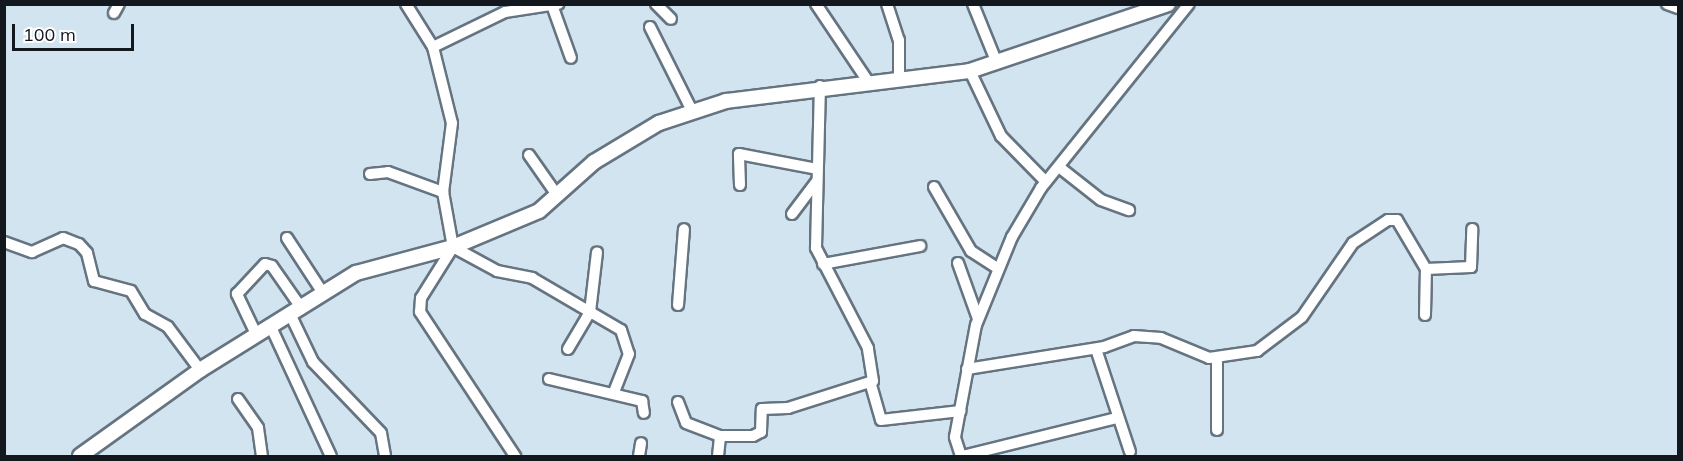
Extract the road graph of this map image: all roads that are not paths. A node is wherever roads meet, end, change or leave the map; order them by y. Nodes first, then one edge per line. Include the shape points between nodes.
1 (406, 4) edge
2 (558, 4) edge
3 (656, 4) edge
4 (816, 4) edge
5 (887, 4) edge
6 (973, 4) edge
7 (1168, 4) edge
8 (1189, 4) edge
9 (1667, 4) edge
10 (552, 5) edge
11 (1678, 8) edge
12 (671, 19) dead end
13 (650, 27) dead end
14 (433, 47) junction
15 (571, 58) dead end
16 (996, 63) junction
17 (970, 71) junction
18 (899, 77) junction
19 (867, 80) junction
20 (820, 86) junction
21 (693, 113) junction
22 (529, 154) dead end
23 (1059, 166) junction
24 (817, 169) junction
25 (370, 174) dead end
26 (817, 181) junction
27 (1046, 182) junction
28 (740, 185) dead end
29 (934, 187) dead end
30 (443, 192) junction
31 (557, 195) junction
32 (1130, 210) dead end
33 (792, 214) dead end
34 (684, 229) dead end
35 (1472, 229) dead end
36 (287, 237) dead end
37 (4, 242) edge
38 (920, 246) dead end
39 (453, 247) junction
40 (597, 252) dead end
41 (958, 263) dead end
42 (823, 264) junction
43 (997, 268) junction
44 (1426, 269) junction
45 (323, 293) junction
46 (678, 305) dead end
47 (296, 312) junction
48 (590, 312) junction
49 (1425, 315) dead end
50 (978, 320) junction
51 (271, 327) junction
52 (257, 336) junction
53 (568, 349) dead end
54 (1096, 349) junction
55 (1217, 358) junction
56 (968, 369) junction
57 (200, 370) junction
58 (549, 379) dead end
59 (871, 385) junction
60 (614, 392) junction
61 (238, 399) dead end
62 (678, 402) dead end
63 (960, 411) junction
64 (644, 413) dead end
65 (1116, 418) junction
66 (1217, 430) dead end
67 (720, 436) junction
68 (641, 443) dead end
69 (1130, 452) dead end
70 (80, 456) edge
71 (262, 456) edge
72 (331, 456) edge
73 (385, 456) edge
74 (515, 456) edge
75 (639, 456) edge
76 (718, 456) edge
77 (962, 456) edge

1 - 14 street
2 - 10 street
3 - 12 street
4 - 19 street
5 - 18 street via 899,40
6 - 16 street
7 - 16 main road
8 - 23 street
9 - 11 street
10 - 14 street via 498,14
10 - 15 street
13 - 21 street
14 - 30 street via 452,123
16 - 17 main road
17 - 18 main road via 929,79
17 - 27 street via 1000,136
18 - 19 main road
19 - 20 main road
20 - 21 main road via 726,101
20 - 24 street
21 - 31 main road via 659,123 594,162
22 - 31 street
23 - 27 street
23 - 32 street via 1101,200
24 - 26 street
24 - 28 street via 739,154
25 - 30 street via 388,172
26 - 33 street
26 - 42 street via 816,248
27 - 43 street
29 - 43 street via 971,251
30 - 39 street
31 - 39 main road via 539,211
34 - 46 street
35 - 44 street via 1471,267
36 - 45 street
37 - 57 street via 32,252 63,238 79,244 87,253 94,281 131,291 145,314 168,327
38 - 42 street
39 - 45 main road via 356,273
39 - 48 street via 497,271 532,278
39 - 74 street via 421,298 420,312
40 - 48 street
41 - 50 street
42 - 59 street via 868,348
43 - 50 street
44 - 49 street
44 - 55 street via 1397,220 1388,220 1353,243 1302,317 1257,351
45 - 47 main road
47 - 51 main road
47 - 52 street via 272,266 265,264 237,294
47 - 73 street via 313,362 381,433
48 - 53 street
48 - 60 street via 621,330 629,354
50 - 56 street
51 - 52 main road
51 - 72 street
52 - 57 main road
54 - 55 street via 1120,338 1161,338
54 - 56 street
54 - 65 street
55 - 66 street
56 - 63 street
57 - 70 main road
58 - 60 street
59 - 63 street via 881,420
59 - 67 street via 855,385 788,408 762,409 759,435
60 - 64 street via 644,402
61 - 71 street via 258,428
62 - 67 street via 686,423
63 - 77 street via 955,437
65 - 69 street
65 - 77 street
67 - 76 street
68 - 75 street

